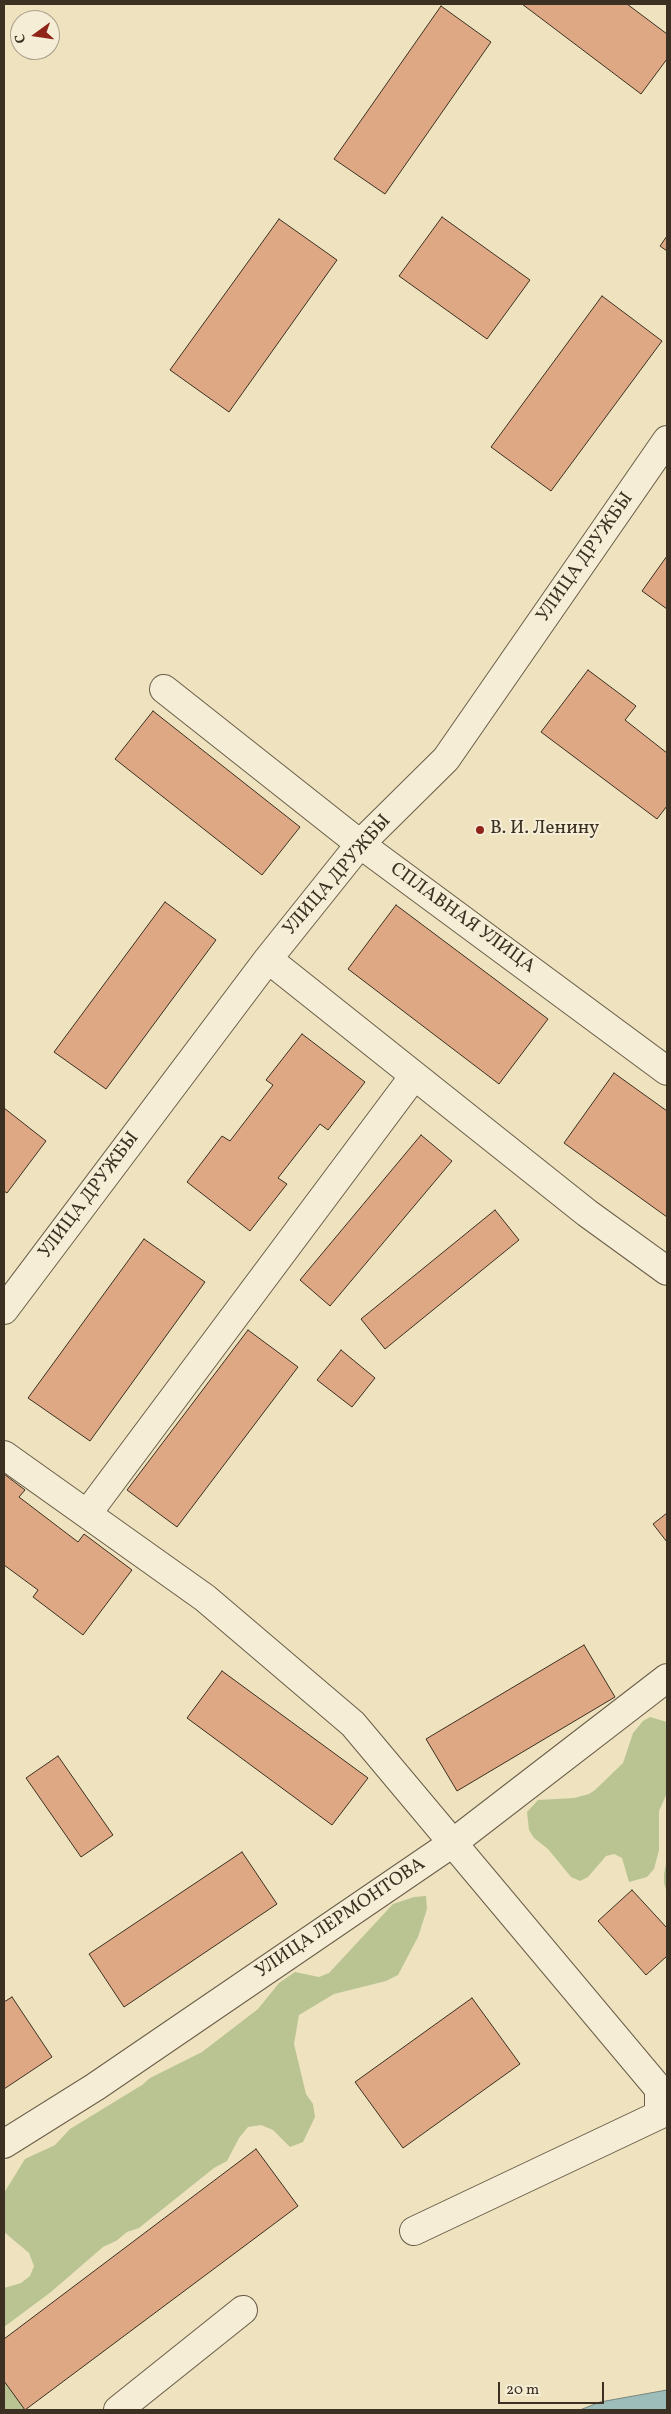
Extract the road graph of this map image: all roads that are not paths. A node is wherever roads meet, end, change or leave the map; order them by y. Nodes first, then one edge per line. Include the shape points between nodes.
1 (667, 440) edge
2 (164, 689) dead end
3 (360, 844) junction
4 (268, 959) junction
5 (667, 1071) edge
6 (414, 1076) junction
7 (667, 1271) edge
8 (4, 1310) edge
9 (4, 1455) edge
10 (87, 1514) junction
11 (667, 1678) edge
12 (454, 1842) junction
13 (4, 2144) edge
14 (414, 2231) dead end
15 (243, 2310) dead end
16 (118, 2410) edge

1 - 3 street, УЛИЦА ДРУЖБЫ via 446,760
2 - 3 street, СПЛАВНАЯ УЛИЦА
3 - 4 street, УЛИЦА ДРУЖБЫ
3 - 5 street, СПЛАВНАЯ УЛИЦА
4 - 6 street
4 - 8 street, УЛИЦА ДРУЖБЫ
6 - 7 street via 587,1213
6 - 10 street
9 - 10 street
10 - 12 street via 205,1598 353,1724
11 - 12 street, УЛИЦА ЛЕРМОНТОВА
12 - 13 street, УЛИЦА ЛЕРМОНТОВА via 95,2087
12 - 14 street via 659,2089 659,2115
15 - 16 street

